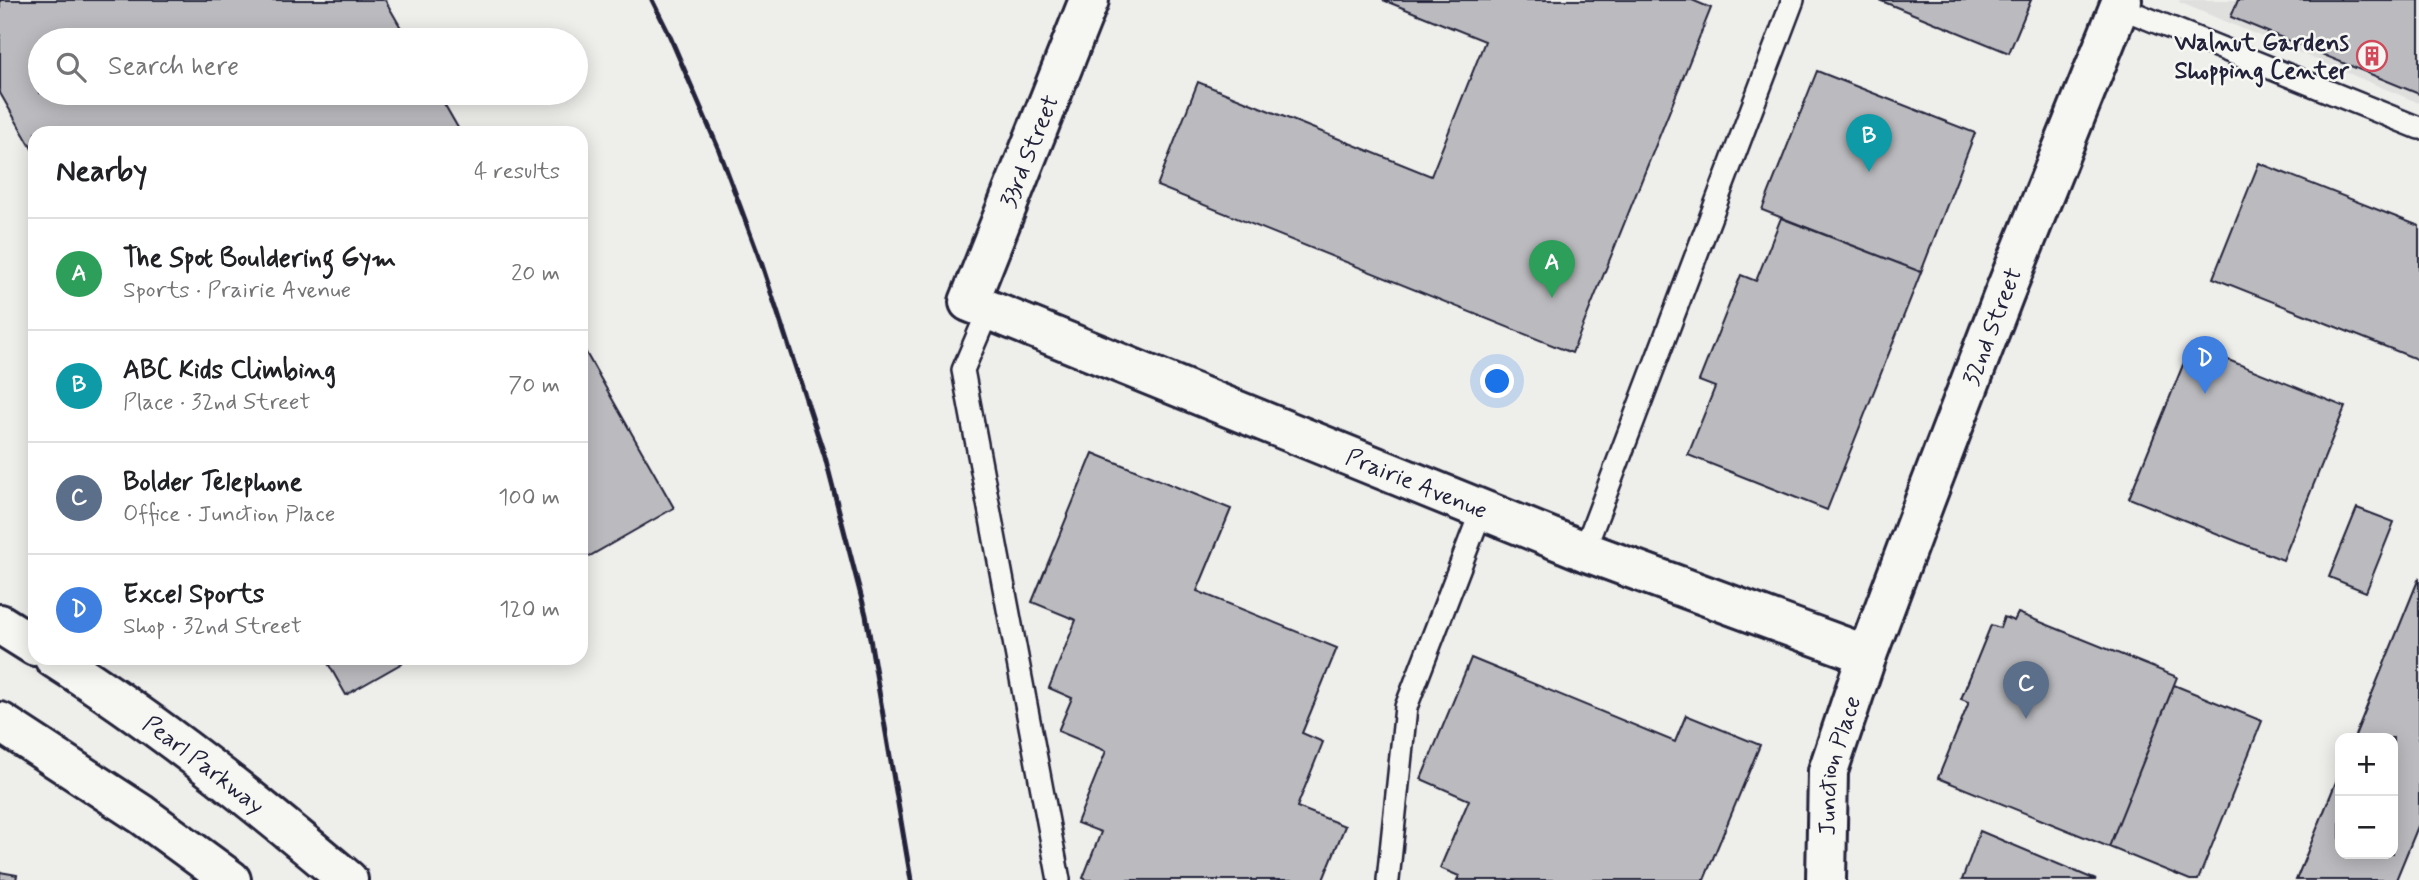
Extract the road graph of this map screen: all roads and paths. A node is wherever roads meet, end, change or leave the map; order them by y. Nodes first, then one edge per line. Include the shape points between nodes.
1 (1089, 0) edge
2 (1793, 0) edge
3 (2120, 4) edge
4 (2419, 128) edge
5 (979, 305) junction
6 (1482, 509) junction
7 (1584, 551) junction
8 (0, 624) edge
9 (28, 642) edge
10 (1867, 655) junction
11 (65, 665) edge
12 (0, 722) edge
13 (231, 880) edge
14 (348, 880) edge
15 (1059, 880) edge
16 (1388, 880) edge
17 (1826, 880) edge

1 - 5 street, 33rd Street
2 - 7 lane
3 - 4 lane
3 - 10 street, 32nd Street
5 - 6 street, Prairie Avenue
5 - 15 lane via 963,370
6 - 7 street, Prairie Avenue
6 - 16 lane via 1406,707
7 - 10 street, Prairie Avenue
8 - 9 street
10 - 17 street, Junction Place via 1828,771
11 - 14 street, Pearl Parkway via 210,766
12 - 13 street via 141,814

